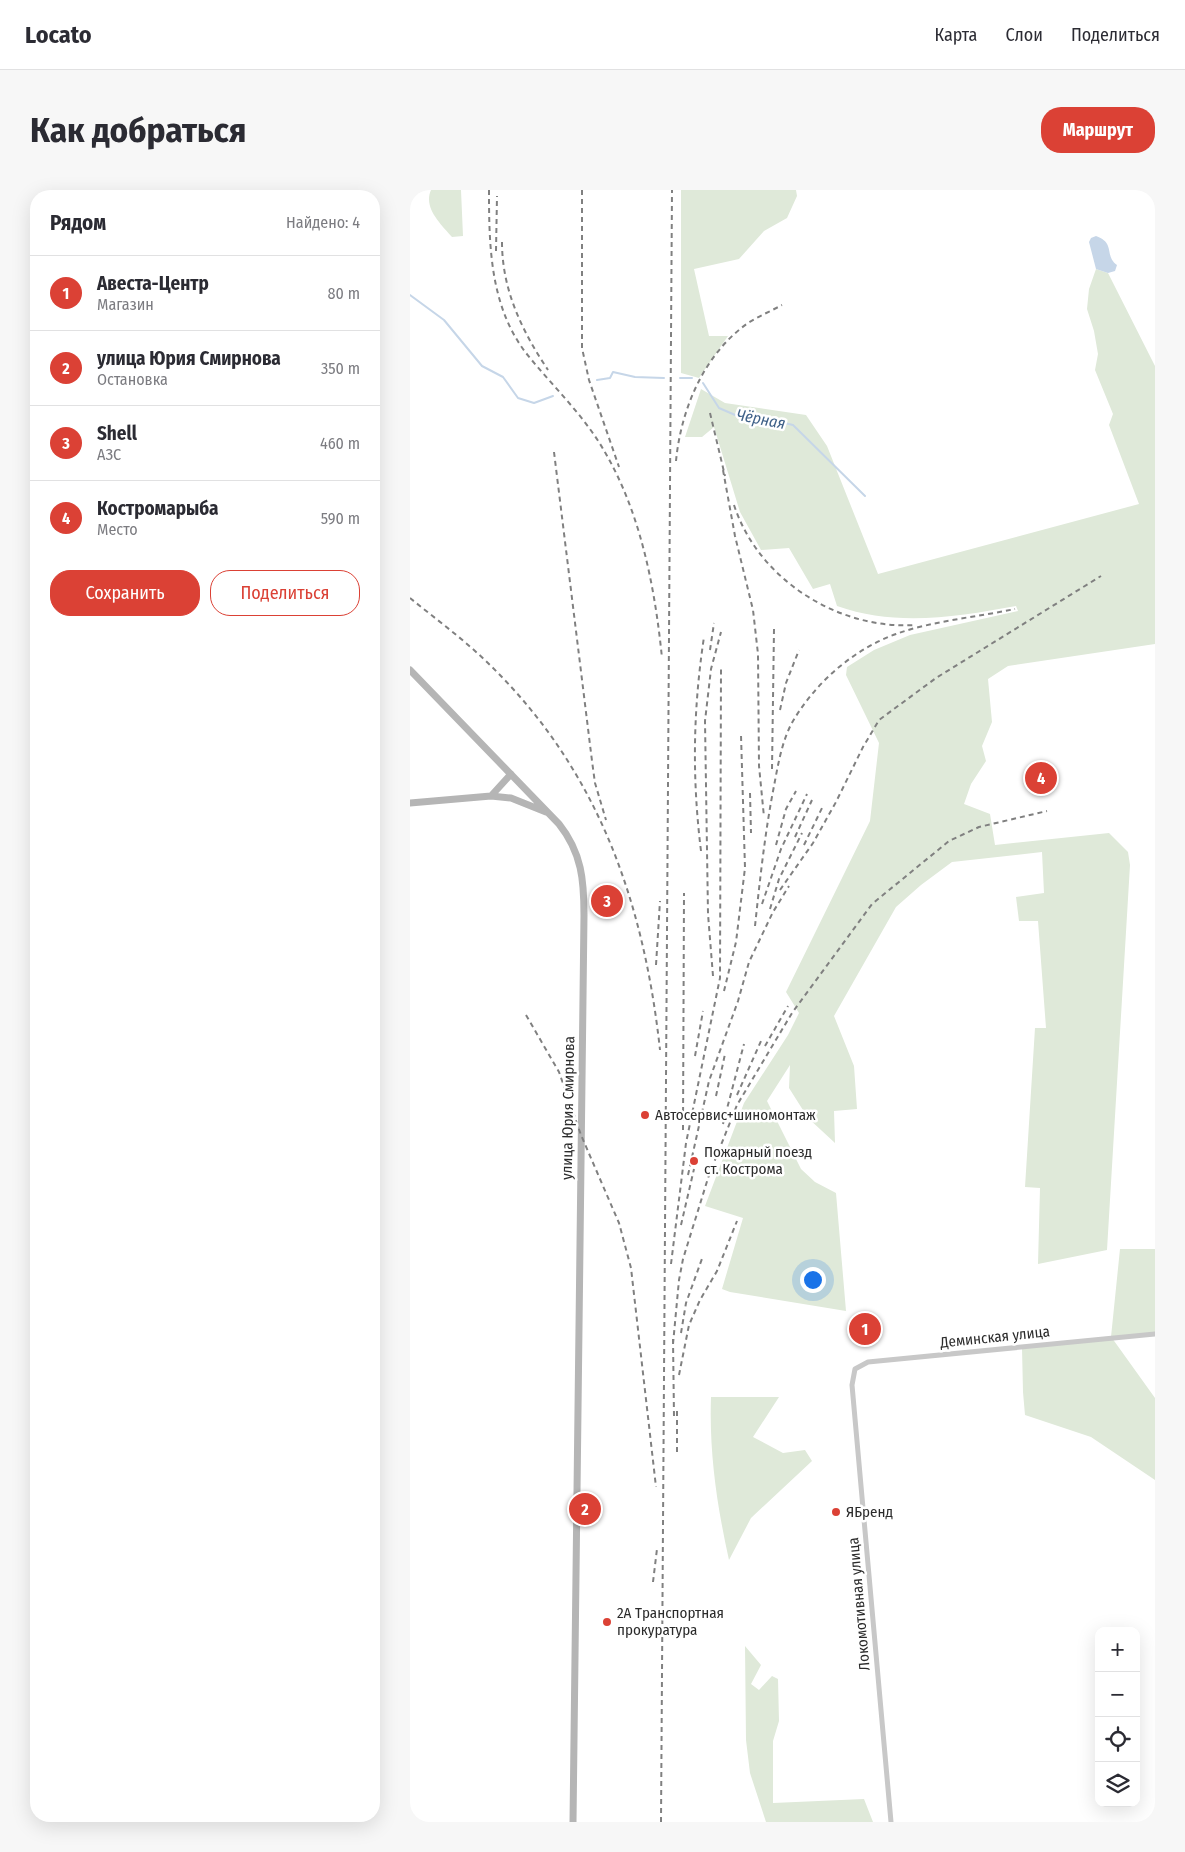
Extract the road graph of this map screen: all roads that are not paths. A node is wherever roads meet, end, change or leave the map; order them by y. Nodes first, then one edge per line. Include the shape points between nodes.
1 (410, 670) edge
2 (511, 774) junction
3 (491, 796) junction
4 (410, 803) edge
5 (548, 813) junction
6 (1155, 1334) edge
7 (852, 1385) joint
8 (573, 1822) edge
9 (891, 1822) edge

1 - 2 main road, улица Юрия Смирнова
2 - 3 main road
2 - 5 main road, улица Юрия Смирнова
3 - 4 main road
3 - 5 main road via 511,798
5 - 8 main road, улица Юрия Смирнова via 575,848 584,890
6 - 7 street, Деминская улица via 868,1362 855,1369
7 - 9 street, Локомотивная улица

